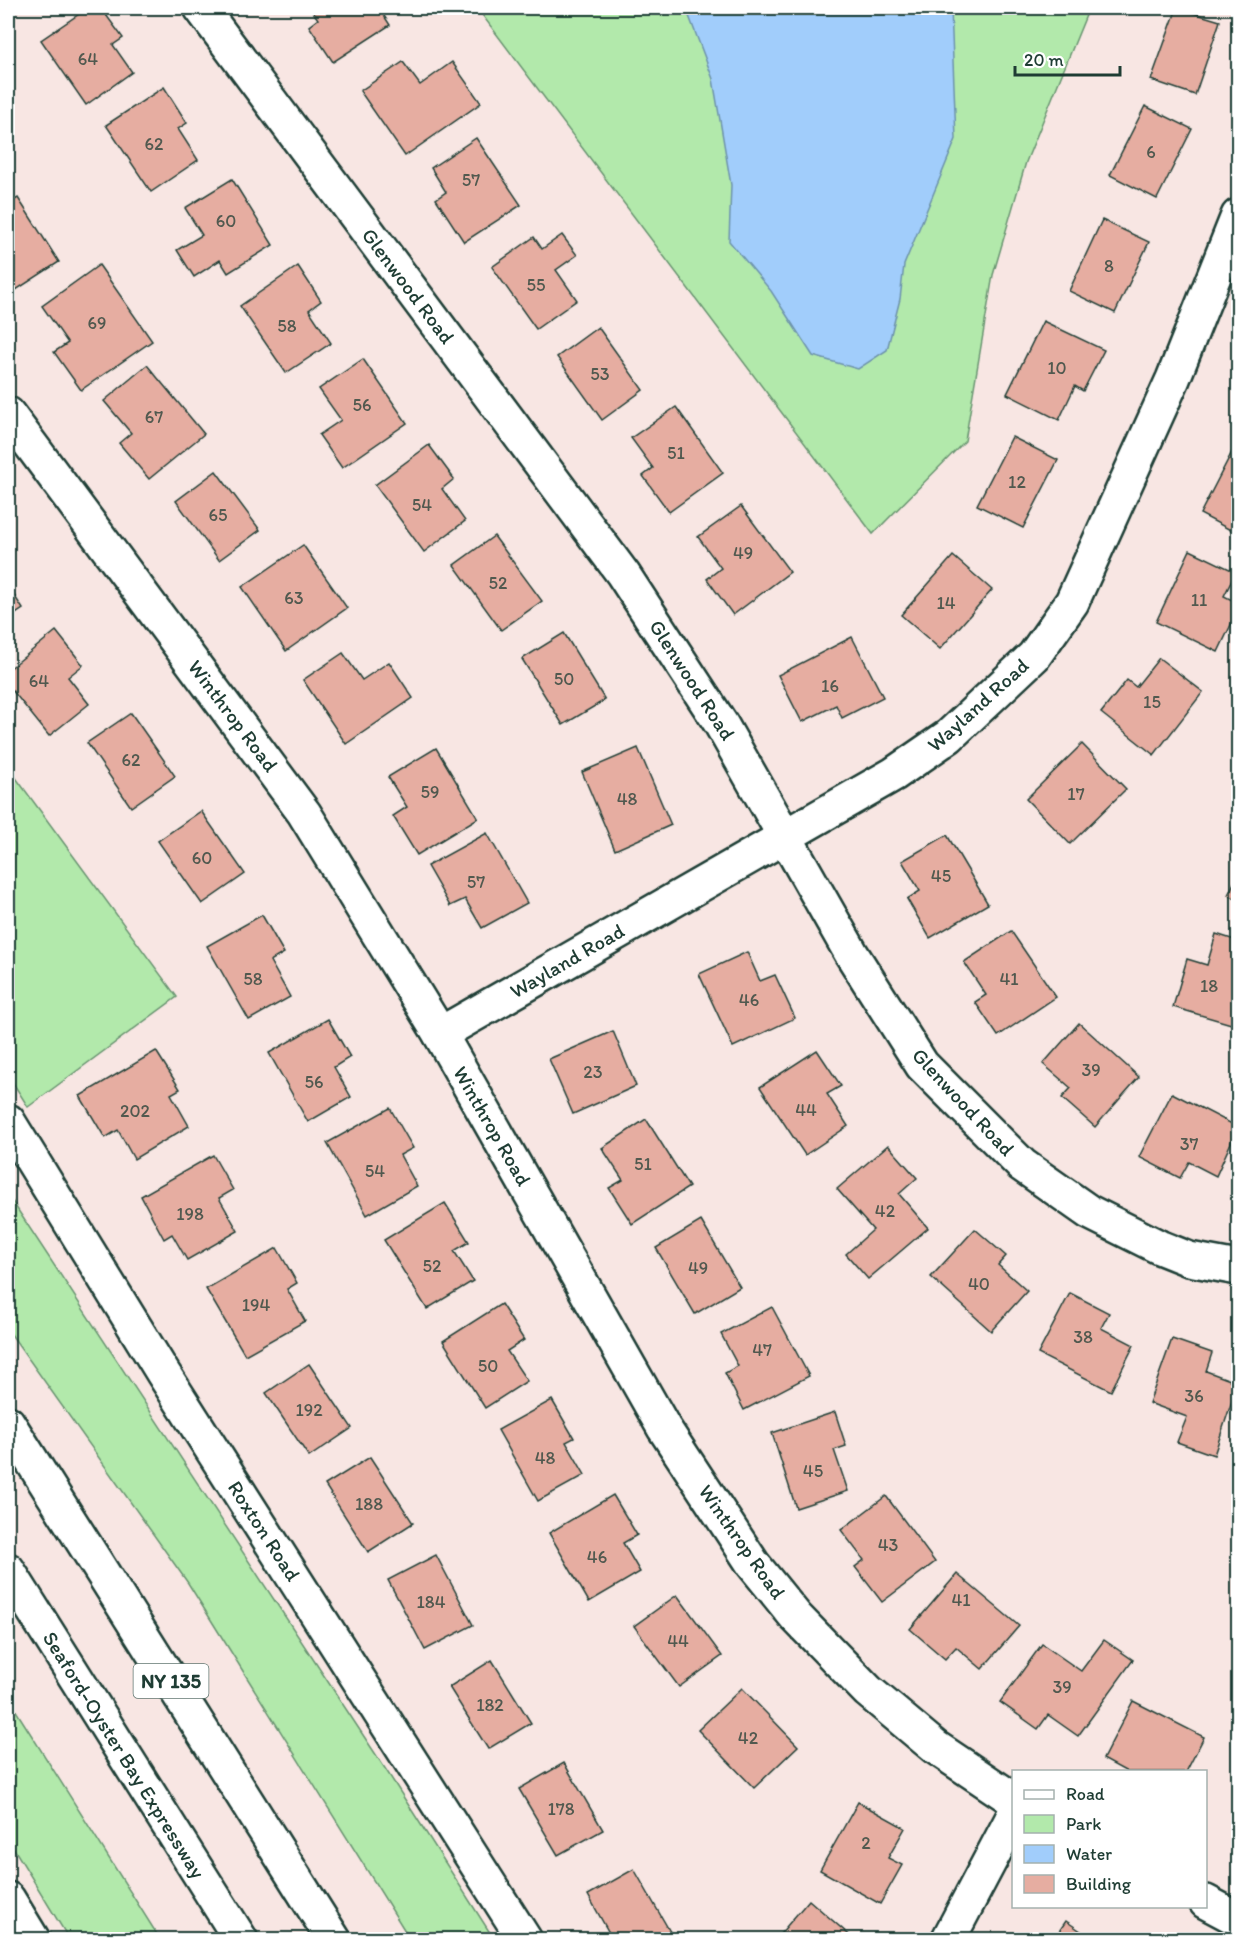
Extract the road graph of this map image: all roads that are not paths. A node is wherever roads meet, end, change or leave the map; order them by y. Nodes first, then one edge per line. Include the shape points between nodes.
1 (201, 8) edge
2 (1239, 216) edge
3 (8, 414) edge
4 (784, 836) junction
5 (440, 1034) junction
6 (8, 1121) edge
7 (1239, 1268) edge
8 (8, 1423) edge
9 (8, 1570) edge
10 (1012, 1799) edge
11 (1012, 1819) edge
12 (8, 1899) edge
13 (1207, 1903) edge
14 (1239, 1919) edge
15 (31, 1939) edge
16 (241, 1940) edge
17 (334, 1940) edge
18 (525, 1940) edge
19 (948, 1940) edge

1 - 4 main road, Glenwood Road via 623,574 721,724
2 - 4 main road, Wayland Road via 1173,379 1072,602 1034,656 949,736 894,774
3 - 5 main road, Winthrop Road via 304,813
4 - 5 main road, Wayland Road
4 - 7 main road, Glenwood Road via 851,953 922,1065 1022,1165 1089,1212 1159,1247 1189,1259
5 - 10 main road, Winthrop Road via 664,1428 753,1564 796,1617 868,1691 935,1747
6 - 18 main road, Roxton Road via 175,1393
8 - 17 main road, NY 135
9 - 16 main road, Seaford-Oyster Bay Expressway
11 - 19 main road
12 - 15 main road
13 - 14 main road

